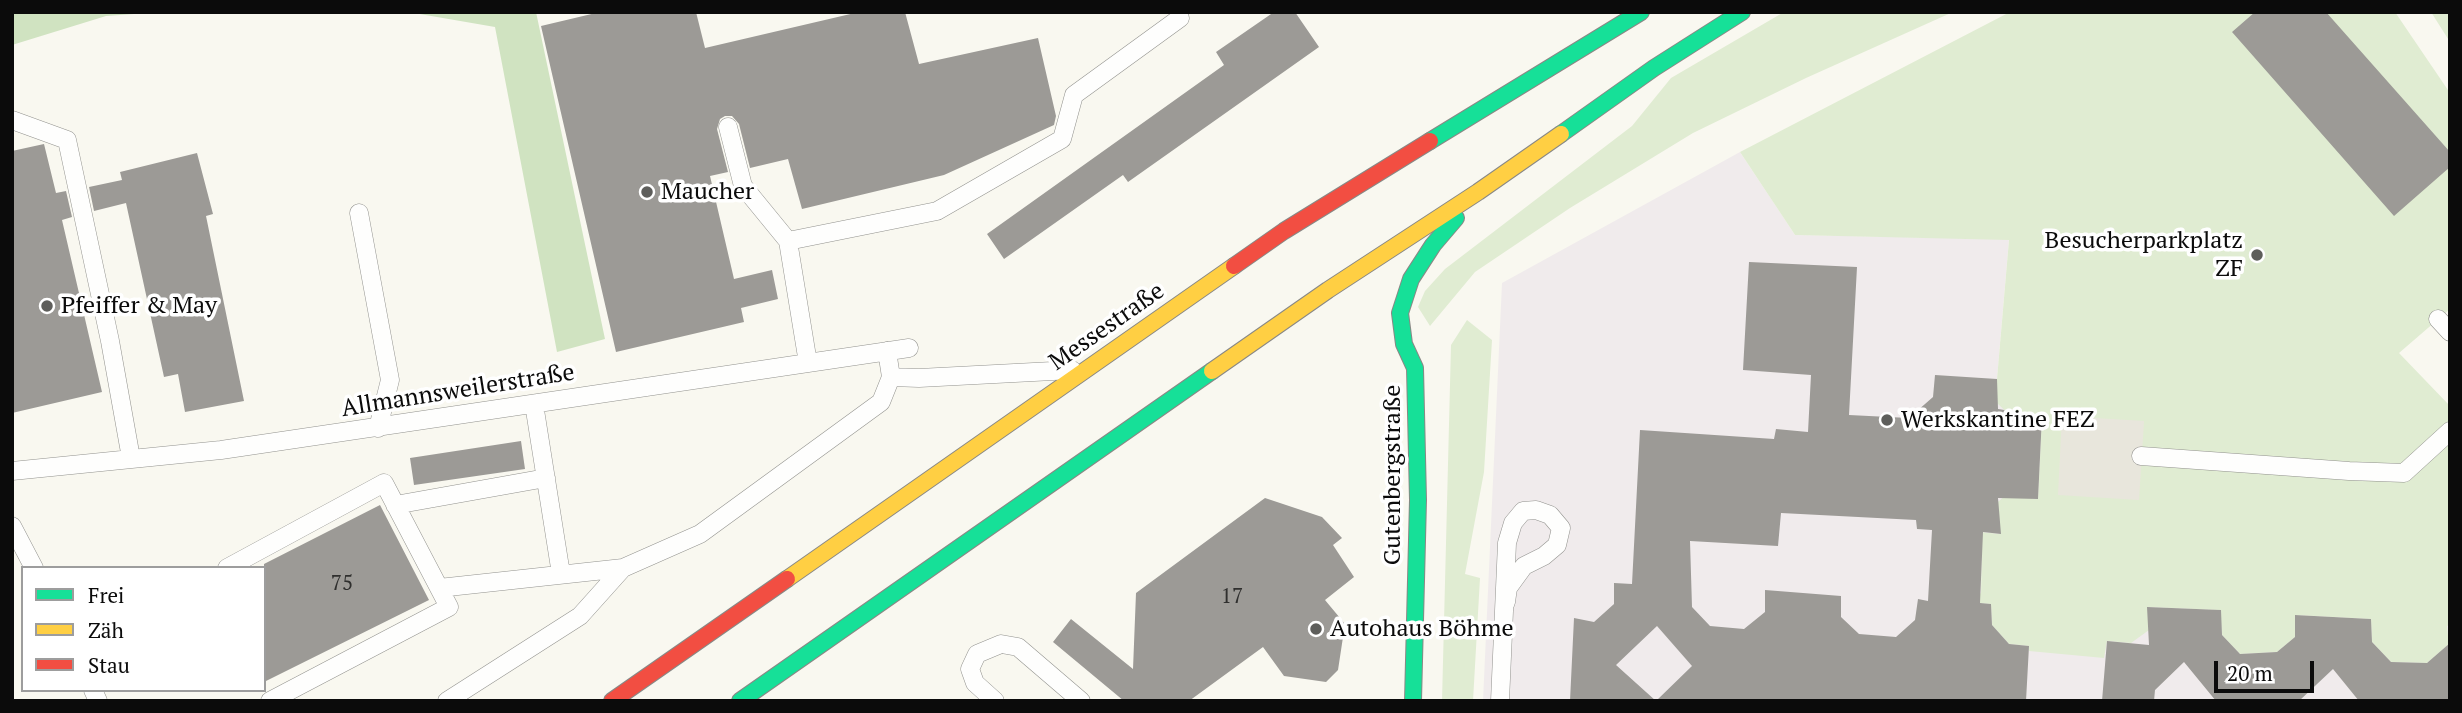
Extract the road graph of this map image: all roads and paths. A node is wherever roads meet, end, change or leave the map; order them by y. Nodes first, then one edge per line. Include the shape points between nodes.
1 (1642, 12) edge
2 (1742, 12) edge
3 (1180, 18) dead end
4 (12, 120) edge
5 (728, 127) dead end
6 (1478, 192) junction
7 (359, 213) dead end
8 (788, 241) junction
9 (909, 348) dead end
10 (887, 351) junction
11 (808, 363) junction
12 (1086, 369) junction
13 (891, 377) junction
14 (534, 404) junction
15 (377, 428) junction
16 (2450, 431) edge
17 (2141, 456) dead end
18 (131, 458) junction
19 (12, 471) edge
20 (546, 478) junction
21 (395, 505) junction
22 (12, 526) edge
23 (33, 566) edge
24 (231, 566) edge
25 (623, 568) junction
26 (561, 574) junction
27 (439, 588) junction
28 (1506, 602) junction
29 (270, 701) edge
30 (447, 701) edge
31 (612, 701) edge
32 (740, 701) edge
33 (995, 701) edge
34 (1081, 701) edge
35 (1413, 701) edge
36 (1500, 701) edge

1 - 12 street, Messestraße via 1283,231
2 - 6 street
3 - 8 lane via 1074,95 1062,139 937,211
4 - 18 lane via 67,140
5 - 8 lane via 743,186
6 - 32 street via 1328,290
6 - 35 street, Gutenbergstraße via 1433,245 1411,279 1399,313 1404,344 1415,368 1418,500
7 - 15 lane via 390,380
8 - 11 lane
9 - 10 lane, Allmannsweilerstraße
10 - 11 lane, Allmannsweilerstraße
10 - 13 lane
11 - 14 lane, Allmannsweilerstraße
12 - 13 lane
12 - 31 street, Messestraße
13 - 25 lane via 881,402 700,534
14 - 15 lane, Allmannsweilerstraße
14 - 20 lane
15 - 18 lane, Allmannsweilerstraße
16 - 17 lane via 2404,473
18 - 19 lane, Allmannsweilerstraße
20 - 21 lane
20 - 26 lane
21 - 24 lane via 384,483
21 - 27 lane
22 - 23 lane
25 - 26 lane
25 - 30 lane via 580,616
26 - 27 lane
27 - 29 lane via 449,607
28 - 28 lane via 1508,588 1524,566 1557,545 1560,528 1550,515 1522,511 1513,523 1507,543
28 - 36 lane
33 - 34 lane via 975,683 970,669 977,654 1001,643 1018,647

